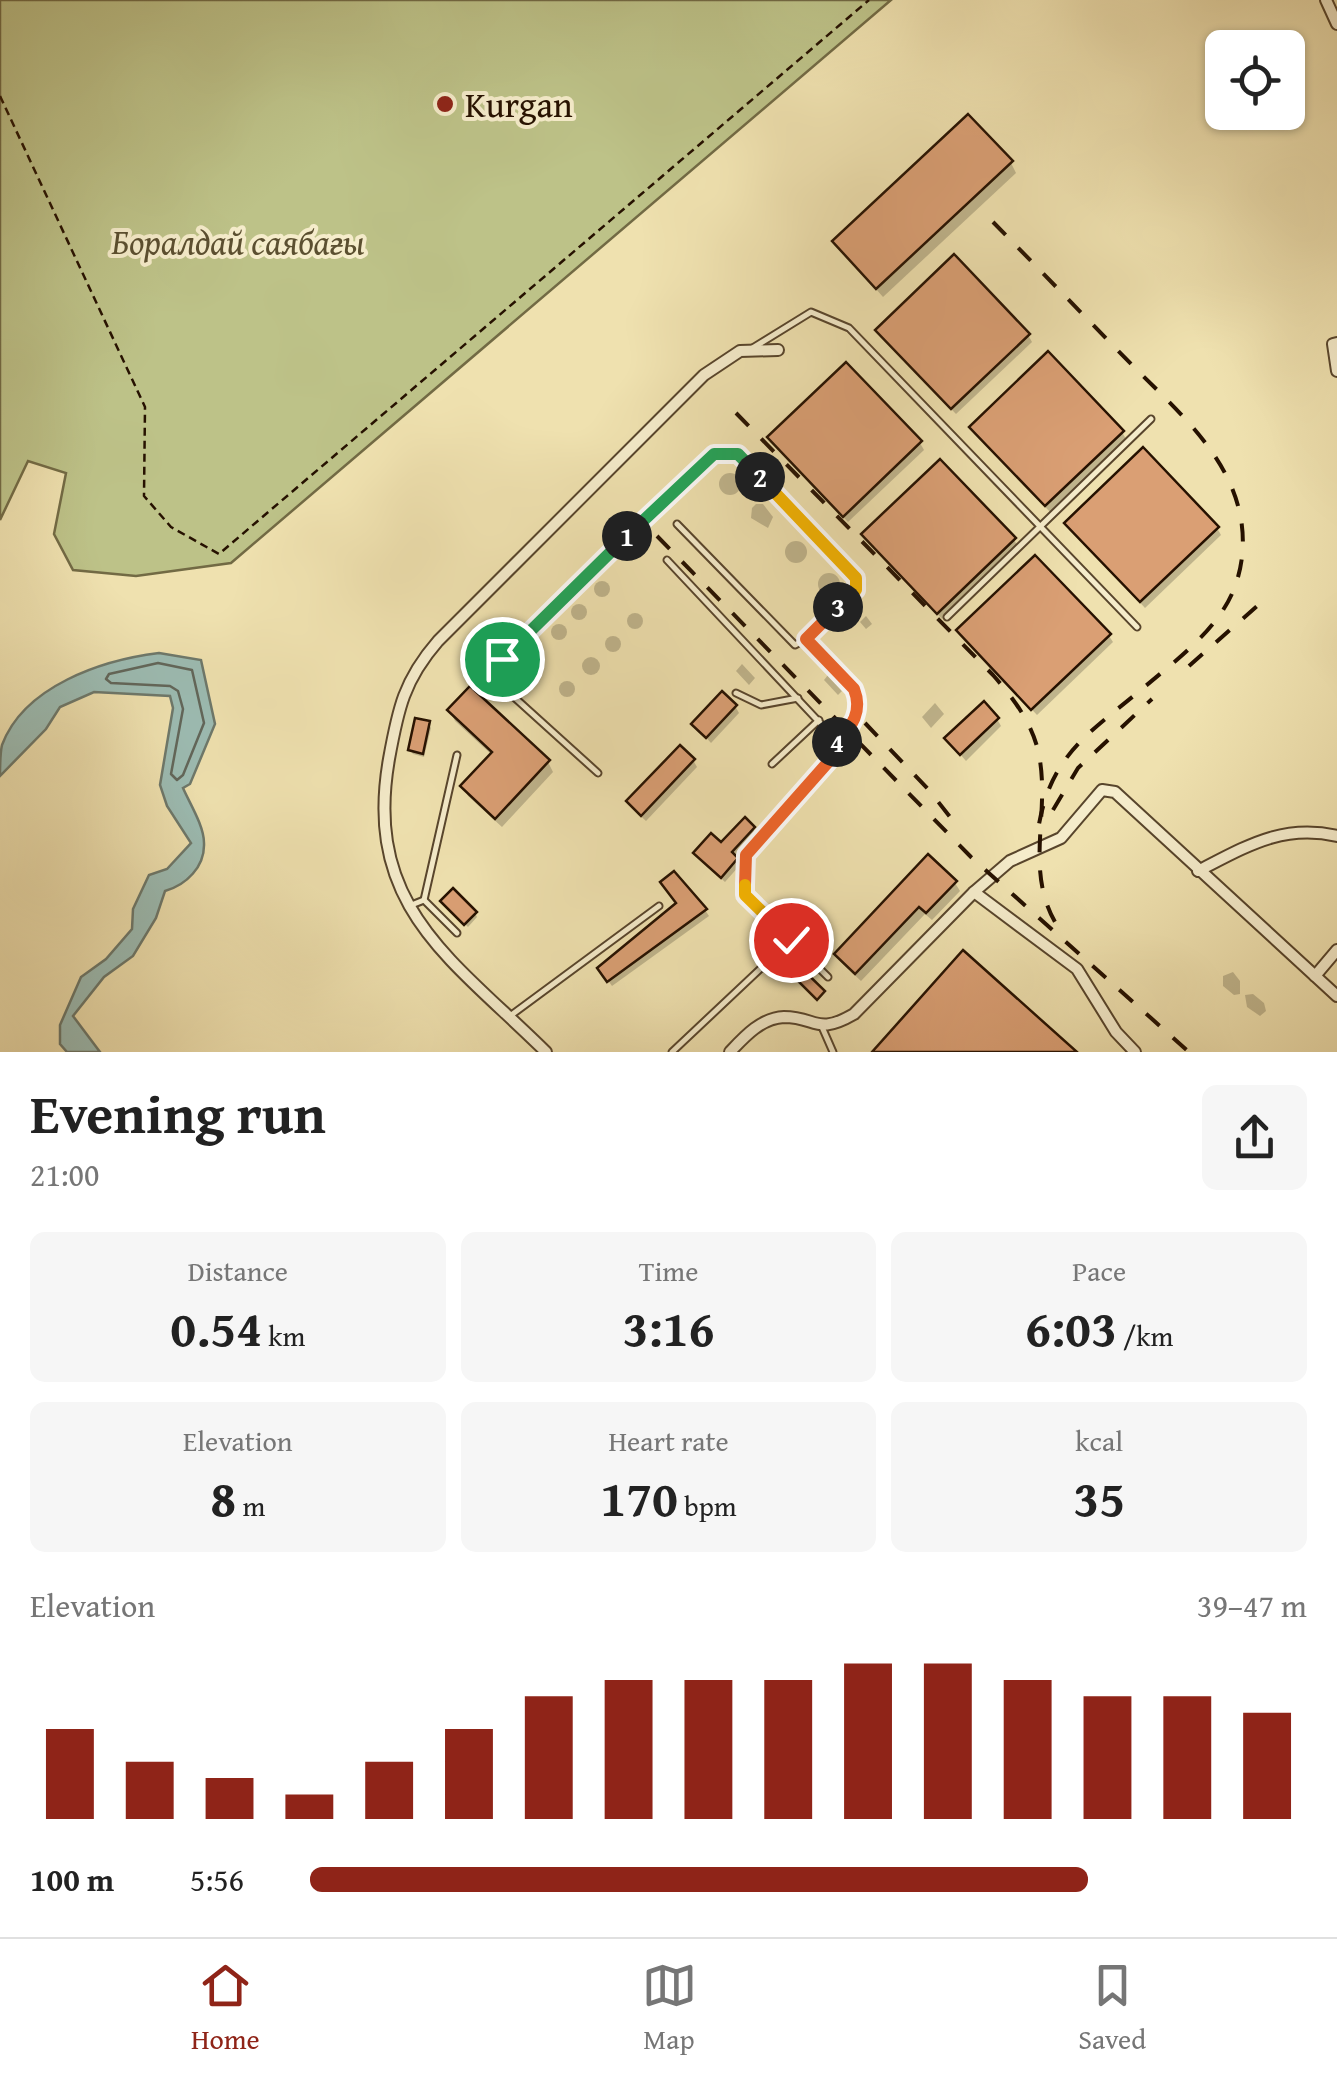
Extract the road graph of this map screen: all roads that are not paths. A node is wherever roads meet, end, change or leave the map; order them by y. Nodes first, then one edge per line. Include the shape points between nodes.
1 (1326, 0) edge
2 (1337, 24) edge
3 (1337, 343) edge
4 (748, 350) junction
5 (778, 350) dead end
6 (1337, 371) edge
7 (1151, 419) dead end
8 (677, 524) dead end
9 (1040, 527) junction
10 (666, 560) dead end
11 (947, 618) dead end
12 (1137, 627) dead end
13 (806, 639) junction
14 (736, 693) dead end
15 (798, 698) junction
16 (819, 720) junction
17 (837, 741) junction
18 (457, 755) dead end
19 (772, 764) dead end
20 (598, 774) dead end
21 (1337, 836) edge
22 (1198, 870) junction
23 (974, 892) junction
24 (424, 900) junction
25 (408, 906) junction
26 (659, 906) dead end
27 (456, 933) dead end
28 (791, 940) junction
29 (1337, 950) edge
30 (1315, 976) junction
31 (828, 977) dead end
32 (1337, 996) edge
33 (510, 1016) junction
34 (822, 1027) junction
35 (546, 1052) edge
36 (672, 1052) edge
37 (730, 1052) edge
38 (833, 1052) edge
39 (1135, 1052) edge

1 - 2 street
3 - 6 street
4 - 5 street
4 - 9 lane via 811,312 849,328
4 - 25 street via 704,375 438,641 410,678 398,704 382,821
7 - 9 lane
8 - 13 lane via 795,645
9 - 11 lane
9 - 12 lane
10 - 15 lane
13 - 17 lane via 857,698 856,720
13 - 20 lane via 856,590 856,578 738,454 714,454 502,659 504,688
14 - 15 lane via 761,705
15 - 16 lane
16 - 17 lane
16 - 19 lane
17 - 28 lane via 830,760 746,855 745,895
18 - 24 lane
21 - 22 street via 1282,832
22 - 23 street via 1115,792 1102,790 1061,838 1010,862
22 - 30 street
23 - 34 street via 854,1014
23 - 39 street via 1077,970
24 - 25 lane
24 - 27 lane
25 - 33 street
26 - 33 lane
28 - 31 lane
28 - 36 lane
29 - 30 street
30 - 32 street
33 - 35 street
34 - 37 street via 786,1017 770,1020
34 - 38 lane

